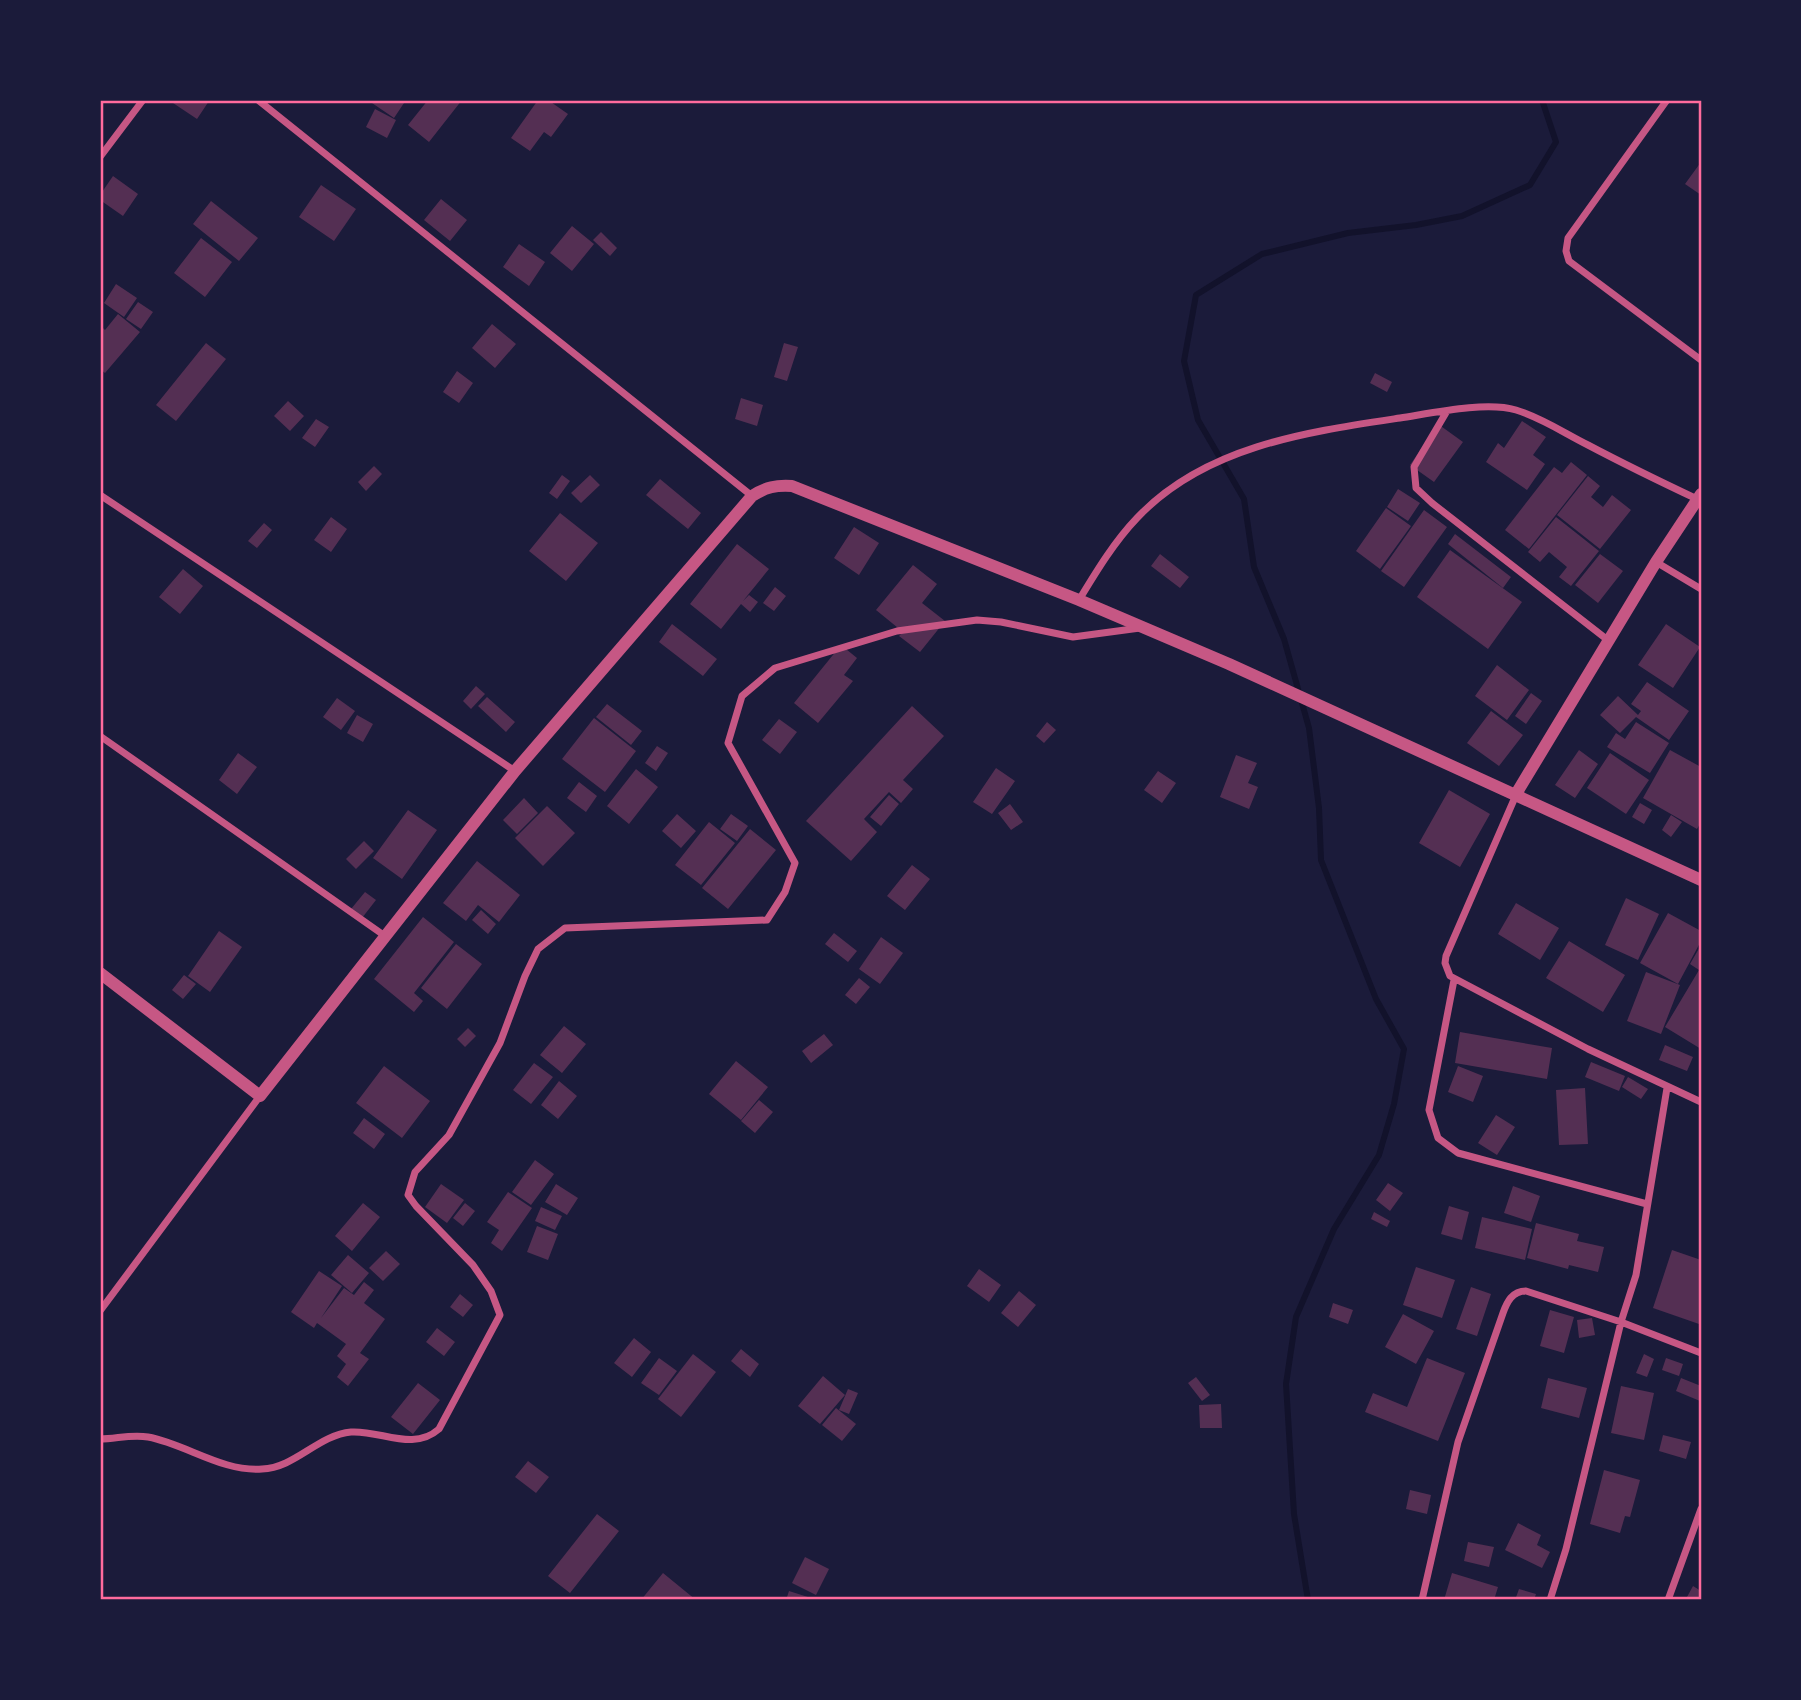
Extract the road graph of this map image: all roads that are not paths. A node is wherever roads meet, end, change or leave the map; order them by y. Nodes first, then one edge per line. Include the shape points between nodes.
1 (143, 100) edge
2 (258, 100) edge
3 (1667, 100) edge
4 (100, 157) edge
5 (1701, 360) edge
6 (1447, 411) junction
7 (100, 495) edge
8 (752, 496) junction
9 (1699, 497) edge
10 (1656, 562) junction
11 (1701, 589) edge
12 (1079, 600) junction
13 (1140, 628) junction
14 (1609, 641) junction
15 (100, 736) edge
16 (515, 771) junction
17 (1516, 794) junction
18 (1701, 880) edge
19 (385, 936) junction
20 (100, 973) edge
21 (1454, 980) junction
22 (1667, 1087) junction
23 (260, 1096) junction
24 (1701, 1102) edge
25 (1647, 1204) junction
26 (100, 1311) edge
27 (1621, 1322) junction
28 (1701, 1353) edge
29 (100, 1440) edge
30 (1701, 1509) edge
31 (1422, 1600) edge
32 (1550, 1600) edge
33 (1668, 1600) edge

1 - 4 street
2 - 8 street
3 - 5 street via 1568,238 1566,251 1569,261
6 - 9 street via 1514,409
6 - 12 street via 1322,430 1231,454 1170,489 1136,519
6 - 14 street via 1414,467 1416,488
7 - 16 street
8 - 12 street via 764,488 792,486
8 - 16 street
9 - 10 street
10 - 11 street
10 - 14 street
12 - 13 street
13 - 17 street
13 - 29 street via 1073,637 977,620 897,631 775,668 742,696 728,743 794,863 785,892 766,920 565,928 538,949 500,1043 470,1099 449,1135 415,1172 408,1195 473,1265 491,1290 500,1315 431,1436 402,1440 372,1433 335,1435 276,1467 262,1469 211,1459 146,1437
14 - 17 street
15 - 19 street
16 - 19 street
17 - 18 street
17 - 21 street via 1446,956
19 - 23 street
20 - 23 street
21 - 22 street
21 - 25 street via 1429,1110 1438,1138 1458,1153
22 - 24 street
22 - 25 street
23 - 26 street
25 - 27 street via 1636,1275
27 - 28 street
27 - 31 street via 1526,1291 1508,1301 1458,1442
27 - 32 street
30 - 33 street

